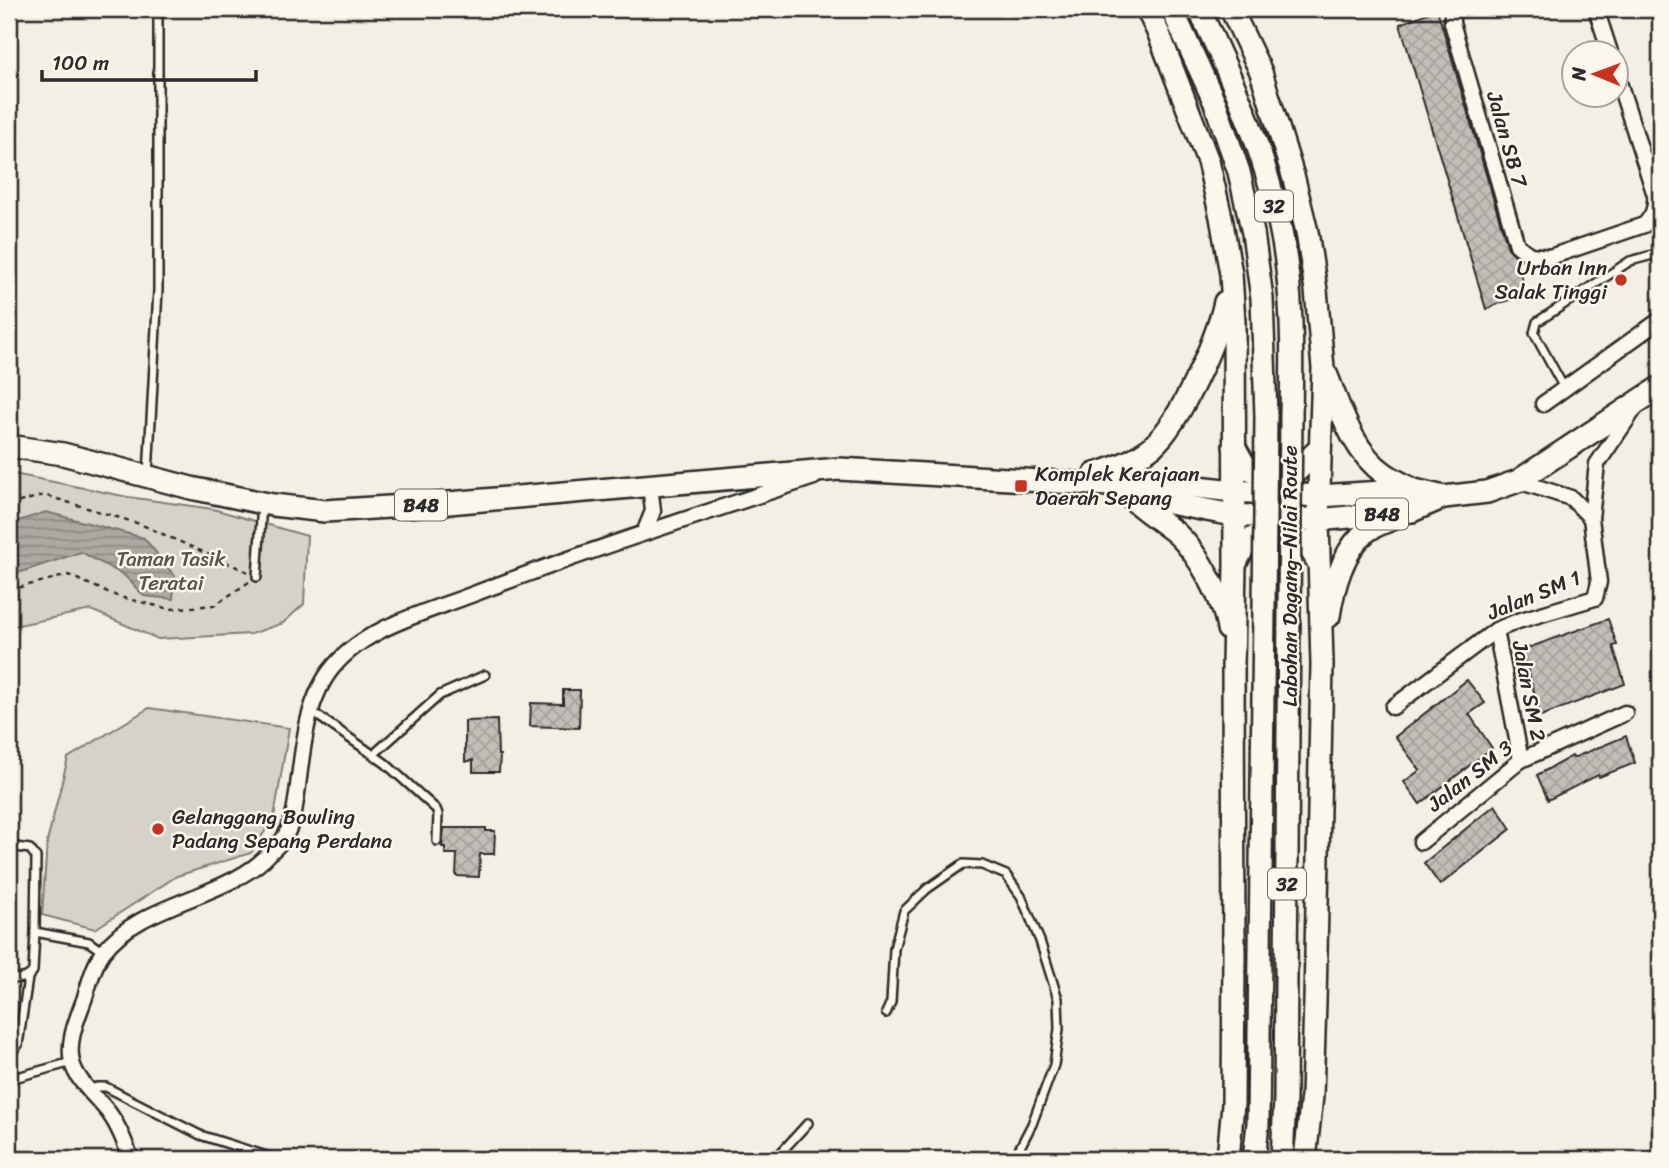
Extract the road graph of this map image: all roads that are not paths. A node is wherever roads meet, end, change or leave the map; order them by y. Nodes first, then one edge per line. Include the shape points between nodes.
1 (158, 9) edge
2 (1147, 9) edge
3 (1172, 9) edge
4 (1199, 9) edge
5 (1231, 9) edge
6 (1452, 9) edge
7 (1596, 9) edge
8 (1605, 38) edge
9 (1627, 108) edge
10 (1660, 253) edge
11 (1231, 274) junction
12 (1660, 320) edge
13 (1323, 368) junction
14 (1660, 387) edge
15 (1564, 388) junction
16 (1641, 399) junction
17 (1543, 404) dead end
18 (1233, 443) junction
19 (9, 446) edge
20 (1320, 449) junction
21 (839, 469) junction
22 (148, 475) junction
23 (1073, 481) junction
24 (1518, 481) junction
25 (650, 485) junction
26 (1118, 490) junction
27 (1233, 491) junction
28 (1319, 496) junction
29 (1413, 500) junction
30 (262, 503) junction
31 (1233, 516) junction
32 (1591, 518) junction
33 (1318, 520) junction
34 (644, 533) junction
35 (1319, 564) junction
36 (1235, 565) junction
37 (257, 576) road end
38 (1496, 630) junction
39 (1322, 664) junction
40 (1233, 665) junction
41 (485, 676) dead end
42 (1394, 708) dead end
43 (311, 711) junction
44 (1625, 713) dead end
45 (373, 755) junction
46 (1521, 760) junction
47 (437, 841) dead end
48 (1421, 842) dead end
49 (9, 846) edge
50 (35, 932) junction
51 (103, 952) junction
52 (28, 978) junction
53 (9, 979) edge
54 (886, 1013) dead end
55 (9, 1056) edge
56 (72, 1062) junction
57 (9, 1077) edge
58 (90, 1089) junction
59 (808, 1123) dead end
60 (131, 1159) edge
61 (276, 1159) edge
62 (775, 1159) edge
63 (1014, 1159) edge
64 (1228, 1159) edge
65 (1254, 1159) edge
66 (1282, 1159) edge
67 (1305, 1159) edge

1 - 22 lane via 158,290
2 - 11 main road via 1208,161
3 - 65 main road, Labohan Dagang–Nilai Route / 32, bridge via 1215,103 1239,172 1262,298 1266,416
4 - 66 main road, Labohan Dagang–Nilai Route / 32, bridge via 1237,87 1270,186 1286,260 1293,334
5 - 13 main road via 1261,72 1294,179 1316,290
6 - 9 street, Jalan SB 7 via 1452,23 1517,245 1530,255 1550,257 1644,225 1652,217 1655,195
7 - 8 street
10 - 15 lane via 1630,261 1537,322 1534,333
11 - 18 main road
11 - 23 main road via 1220,325 1204,362 1155,444 1117,468
12 - 15 street
13 - 20 main road
13 - 29 main road via 1361,450
14 - 16 main road, B48
15 - 17 street
16 - 24 main road, B48
16 - 32 street, Jalan SM 1 via 1597,464
18 - 20 main road via 1254,472 1276,476 1297,471
18 - 27 main road
19 - 22 main road, B48
20 - 28 main road
21 - 23 main road, B48
21 - 25 main road, B48
21 - 34 street
22 - 30 main road, B48
23 - 26 main road, B48
24 - 29 main road, B48 via 1487,492
24 - 32 street via 1571,498
25 - 30 main road, B48 via 325,511
25 - 34 street via 653,511
26 - 27 main road, B48 via 1128,479
26 - 31 main road, B48
26 - 40 main road via 1177,534 1195,555 1214,586 1227,623
27 - 28 main road, B48
27 - 31 main road
28 - 29 main road, B48
28 - 33 main road
29 - 33 main road, B48
29 - 39 main road via 1367,531 1350,550 1332,598
30 - 37 lane
31 - 33 main road, B48
31 - 36 main road
32 - 38 street, Jalan SM 1 via 1599,582 1595,598
33 - 35 main road
34 - 43 street via 504,582 368,637 335,664
35 - 36 main road via 1306,542 1289,532 1277,532 1246,542
35 - 39 main road
36 - 40 main road
38 - 42 street, Jalan SM 1
38 - 46 street, Jalan SM 2
39 - 67 main road via 1312,1096
40 - 64 main road via 1234,1090
41 - 45 lane via 440,695
43 - 45 lane
43 - 51 street via 286,835 267,857 240,876 142,921
44 - 46 street, Jalan SM 3
45 - 47 lane via 436,809
46 - 48 street, Jalan SM 3
49 - 50 lane via 30,849 36,857
50 - 51 lane via 89,942
50 - 52 lane via 33,971
51 - 56 street via 72,1036
52 - 53 lane
52 - 55 lane via 18,1045
54 - 63 lane via 904,911 927,888 963,864 982,864 1006,875 1021,896 1040,940 1058,999 1059,1029 1054,1065
56 - 57 lane
56 - 58 street
58 - 60 street via 116,1125
58 - 61 lane via 106,1087 200,1135
59 - 62 lane

